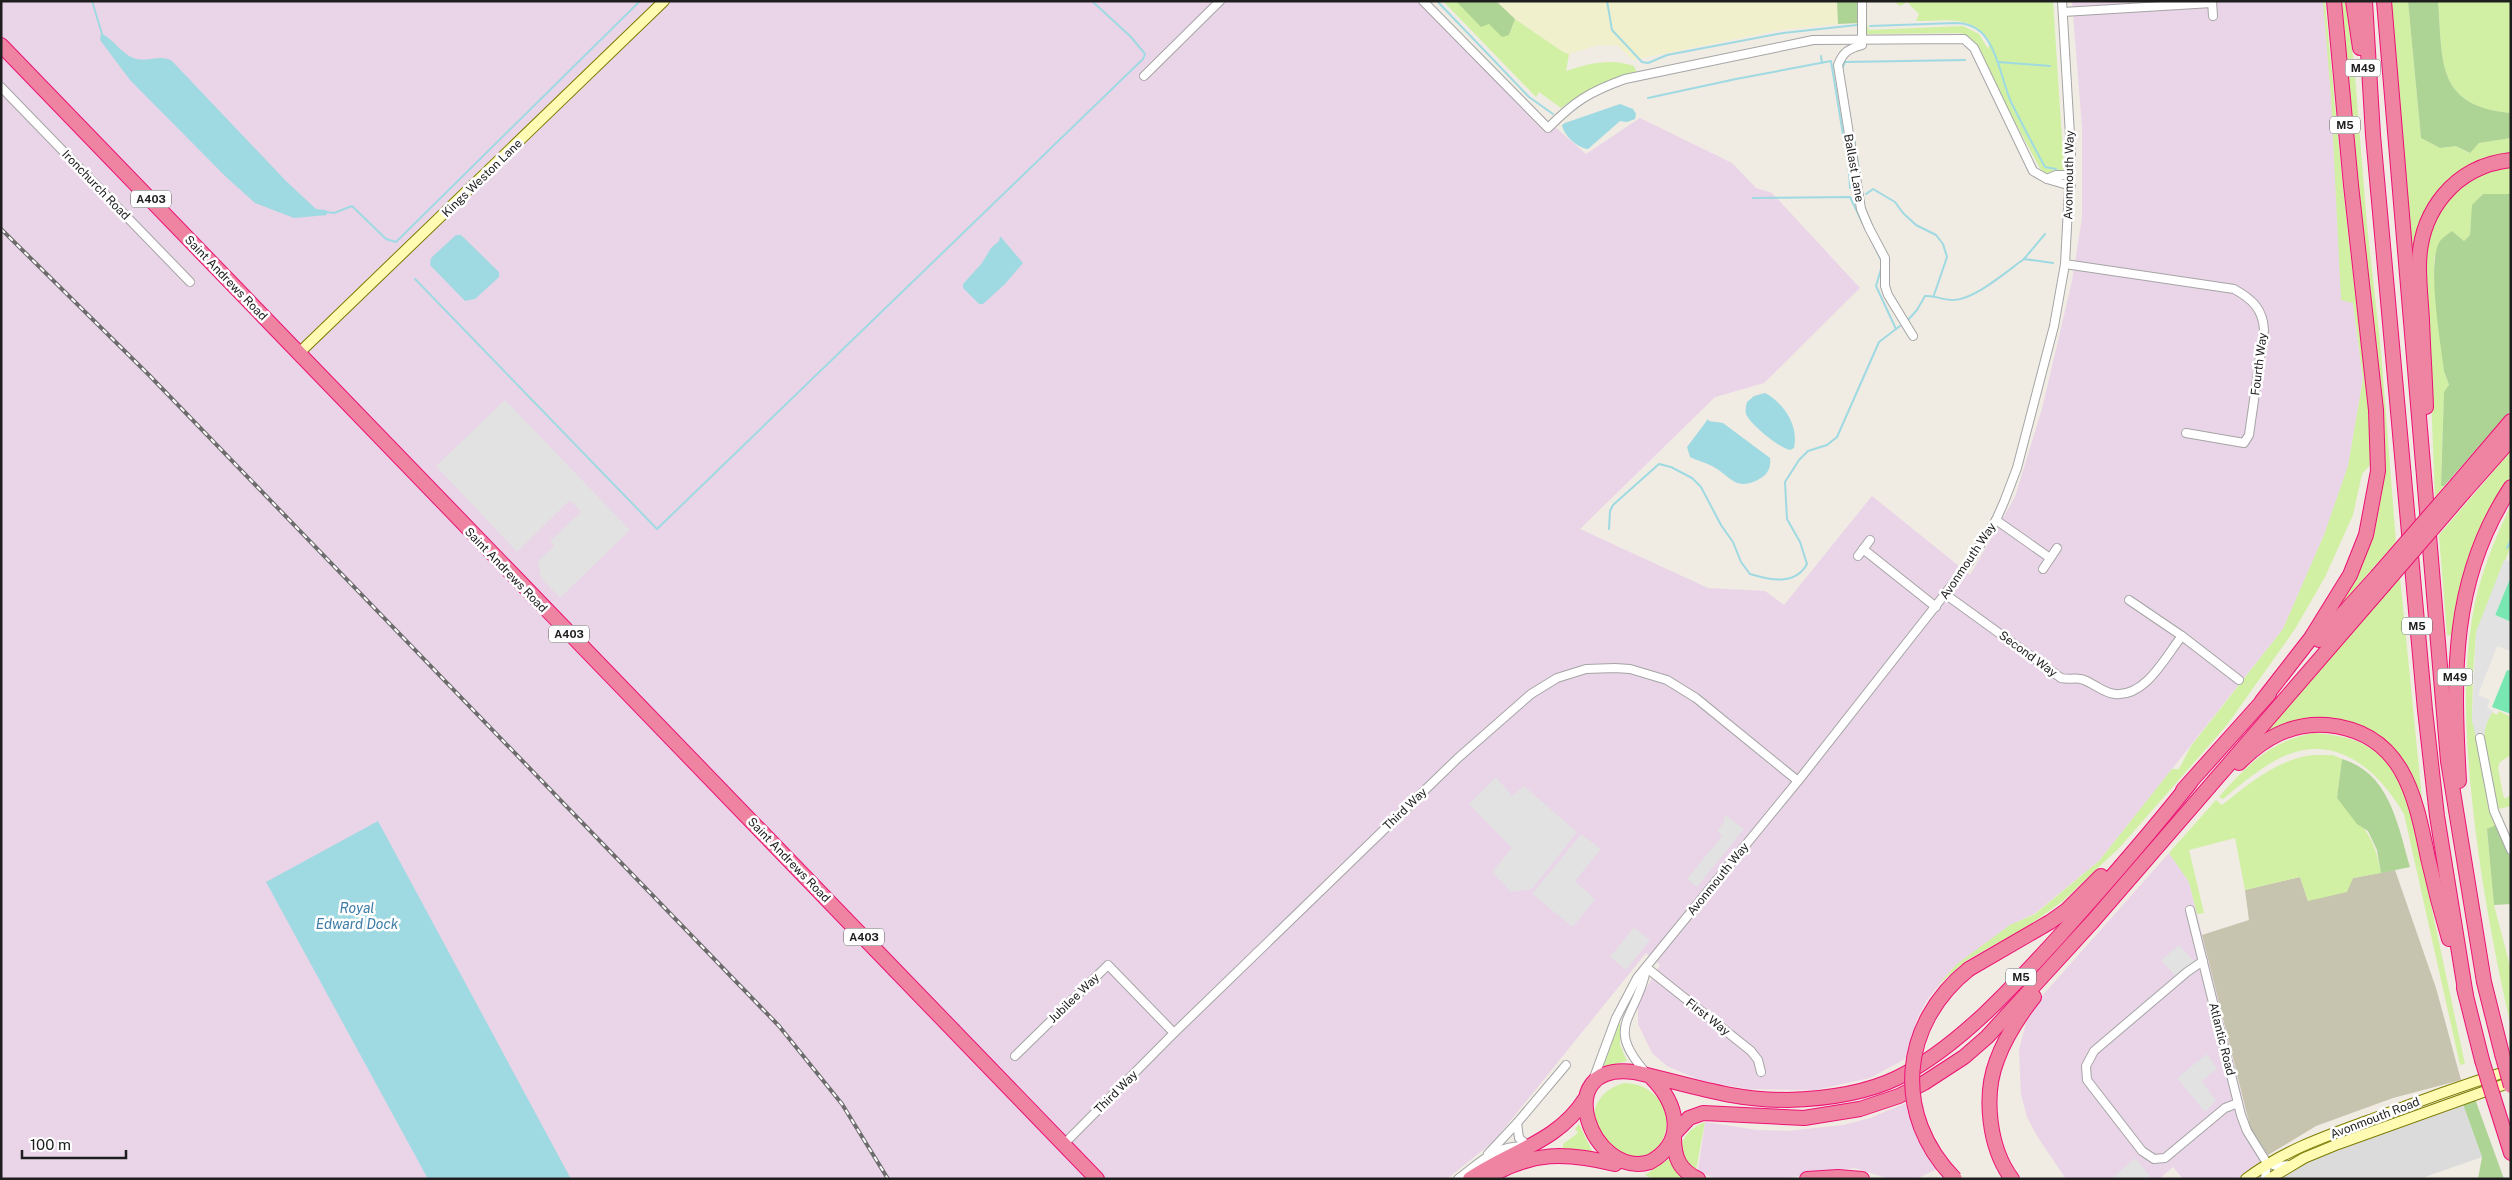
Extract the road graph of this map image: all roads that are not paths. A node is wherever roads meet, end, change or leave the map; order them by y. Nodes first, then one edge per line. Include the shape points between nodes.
1 (664, 1) edge
2 (1220, 1) edge
3 (1423, 1) edge
4 (1862, 1) edge
5 (2062, 1) edge
6 (2334, 1) edge
7 (2353, 1) edge
8 (2365, 1) edge
9 (2384, 1) edge
10 (2212, 2) edge
11 (2063, 12) junction
12 (2213, 16) dead end
13 (1861, 39) junction
14 (1, 45) edge
15 (1144, 76) dead end
16 (1, 87) edge
17 (2373, 135) junction
18 (2511, 160) edge
19 (2070, 175) junction
20 (2047, 179) junction
21 (2071, 186) junction
22 (2065, 264) junction
23 (190, 282) dead end
24 (1912, 336) dead end
25 (298, 354) junction
26 (2511, 421) edge
27 (2186, 433) dead end
28 (2511, 439) edge
29 (2462, 487) junction
30 (2511, 487) edge
31 (1996, 520) junction
32 (2428, 537) junction
33 (1870, 540) dead end
34 (2057, 548) dead end
35 (1863, 549) junction
36 (1858, 556) dead end
37 (2050, 558) junction
38 (2043, 568) dead end
39 (2380, 581) junction
40 (1946, 594) junction
41 (2129, 600) dead end
42 (1936, 607) junction
43 (2182, 636) junction
44 (2239, 680) dead end
45 (2262, 701) junction
46 (2480, 738) dead end
47 (1798, 782) junction
48 (2190, 783) junction
49 (2178, 825) junction
50 (2511, 850) edge
51 (2465, 878) junction
52 (2190, 910) dead end
53 (2093, 921) junction
54 (2203, 961) junction
55 (1647, 968) junction
56 (2466, 996) junction
57 (1174, 1033) junction
58 (1015, 1056) dead end
59 (1566, 1065) dead end
60 (2511, 1070) edge
61 (1761, 1072) dead end
62 (1650, 1076) junction
63 (2511, 1082) edge
64 (2511, 1086) edge
65 (1588, 1094) junction
66 (2426, 1099) junction
67 (2238, 1104) junction
68 (2430, 1111) junction
69 (1517, 1123) junction
70 (1674, 1135) junction
71 (1063, 1145) junction
72 (1528, 1146) junction
73 (2511, 1153) edge
74 (1488, 1154) junction
75 (2267, 1163) junction
76 (2292, 1164) junction
77 (1619, 1166) junction
78 (1635, 1175) dead end
79 (1097, 1179) edge
80 (1458, 1179) edge
81 (1470, 1179) edge
82 (1486, 1179) edge
83 (1698, 1179) edge
84 (1807, 1179) edge
85 (1862, 1179) edge
86 (1955, 1179) edge
87 (2012, 1179) edge
88 (2246, 1179) edge
89 (2265, 1179) edge
90 (2269, 1179) edge

1 - 25 main road, Kings Weston Lane
2 - 15 street
3 - 13 street via 1548,128 1577,100 1625,79 1813,40
4 - 13 street
5 - 11 street, Avonmouth Way
6 - 45 highway, M5 via 2376,410 2378,471 2366,535 2350,574 2311,638
7 - 17 highway, M49
8 - 17 highway, M5
9 - 32 highway, M5
10 - 11 street
10 - 12 street
11 - 19 street, Avonmouth Way
13 - 20 street via 1955,38 1970,43 2029,165
13 - 24 street, Ballast Lane via 1862,46 1848,49 1838,65 1855,177 1869,228 1885,258 1888,295
14 - 25 highway, Saint Andrews Road / A403
16 - 23 street, Ironchurch Road
17 - 56 highway, M5 via 2424,710 2436,816
18 - 32 highway, M5 via 2488,164 2459,179 2443,194 2422,238 2419,266 2428,443
19 - 20 street
19 - 21 street, Avonmouth Way
20 - 21 street
21 - 22 street, Avonmouth Way
22 - 27 street, Fourth Way via 2234,289 2257,306 2262,314 2264,330 2249,435 2244,442
22 - 31 street, Avonmouth Way via 2054,326 2017,468
25 - 71 highway, Saint Andrews Road / A403
26 - 29 highway, M5
28 - 29 highway, M5
29 - 39 highway, M5, bridge
30 - 51 highway, M49 via 2489,525 2474,562 2459,627 2455,712
31 - 37 street
31 - 40 street, Avonmouth Way
32 - 51 highway, M5 via 2448,760
33 - 35 street
34 - 37 street
35 - 36 street
35 - 42 street
37 - 38 street
39 - 45 highway, M5
39 - 49 highway, M5
40 - 42 street, Avonmouth Way
40 - 43 street, Second Way via 2061,678 2084,680 2114,694 2136,690
41 - 43 street
42 - 47 street, Avonmouth Way
43 - 44 street
45 - 48 highway, M5
46 - 50 street via 2494,811
47 - 55 street, Avonmouth Way
47 - 57 street, Third Way via 1696,698 1667,680 1615,668 1586,669 1566,674 1535,691 1493,725
48 - 62 highway, M5 via 2150,833 2024,974 1956,1038 1899,1077 1856,1092 1786,1100 1736,1097
48 - 86 highway, M5, bridge via 2066,910 1969,968 1949,986 1928,1015 1912,1065 1913,1093 1921,1128 1934,1155
49 - 53 highway, M5
49 - 56 highway, M5 via 2249,753 2281,732 2319,725 2347,729 2367,737 2389,753 2410,785 2437,898
51 - 64 highway, M5, bridge via 2484,982
52 - 54 street, Atlantic Road
53 - 70 highway, M5 via 1987,1037 1944,1070 1899,1096 1860,1109 1804,1118 1704,1112 1689,1118
53 - 87 highway, M5 via 2029,1004 1997,1060 1990,1094 1992,1126 2000,1156
54 - 67 street, Atlantic Road
54 - 67 street via 2094,1051 2086,1066 2087,1080 2142,1151 2154,1159 2165,1158 2213,1118
55 - 61 street, First Way via 1751,1051
55 - 62 street, Avonmouth Way via 1624,1035 1630,1054
55 - 65 street, Avonmouth Way via 1634,984 1616,1018
56 - 73 highway, M5, bridge
57 - 58 street, Jubilee Way via 1108,965
57 - 71 street, Third Way
59 - 69 street
60 - 66 main road, Avonmouth Road
62 - 65 highway via 1619,1072 1603,1078
62 - 70 highway via 1669,1102 1675,1120
63 - 68 main road, Avonmouth Road
65 - 72 highway via 1564,1126
65 - 77 highway via 1585,1109 1590,1134
66 - 68 street
66 - 75 main road, Avonmouth Road via 2300,1146
67 - 75 street, Atlantic Road via 2247,1131
68 - 76 main road, Avonmouth Road
69 - 72 street via 1519,1138
69 - 74 street
70 - 77 highway via 1661,1154 1646,1165 1637,1168
70 - 83 highway via 1676,1160
71 - 79 highway, Saint Andrews Road / A403
72 - 74 street via 1512,1146
72 - 81 highway
74 - 80 street
75 - 76 street via 2276,1166
75 - 88 main road, Avonmouth Road
75 - 89 street
76 - 90 main road, Avonmouth Road
77 - 78 highway
77 - 82 highway via 1566,1155 1542,1156 1522,1160
84 - 85 highway

